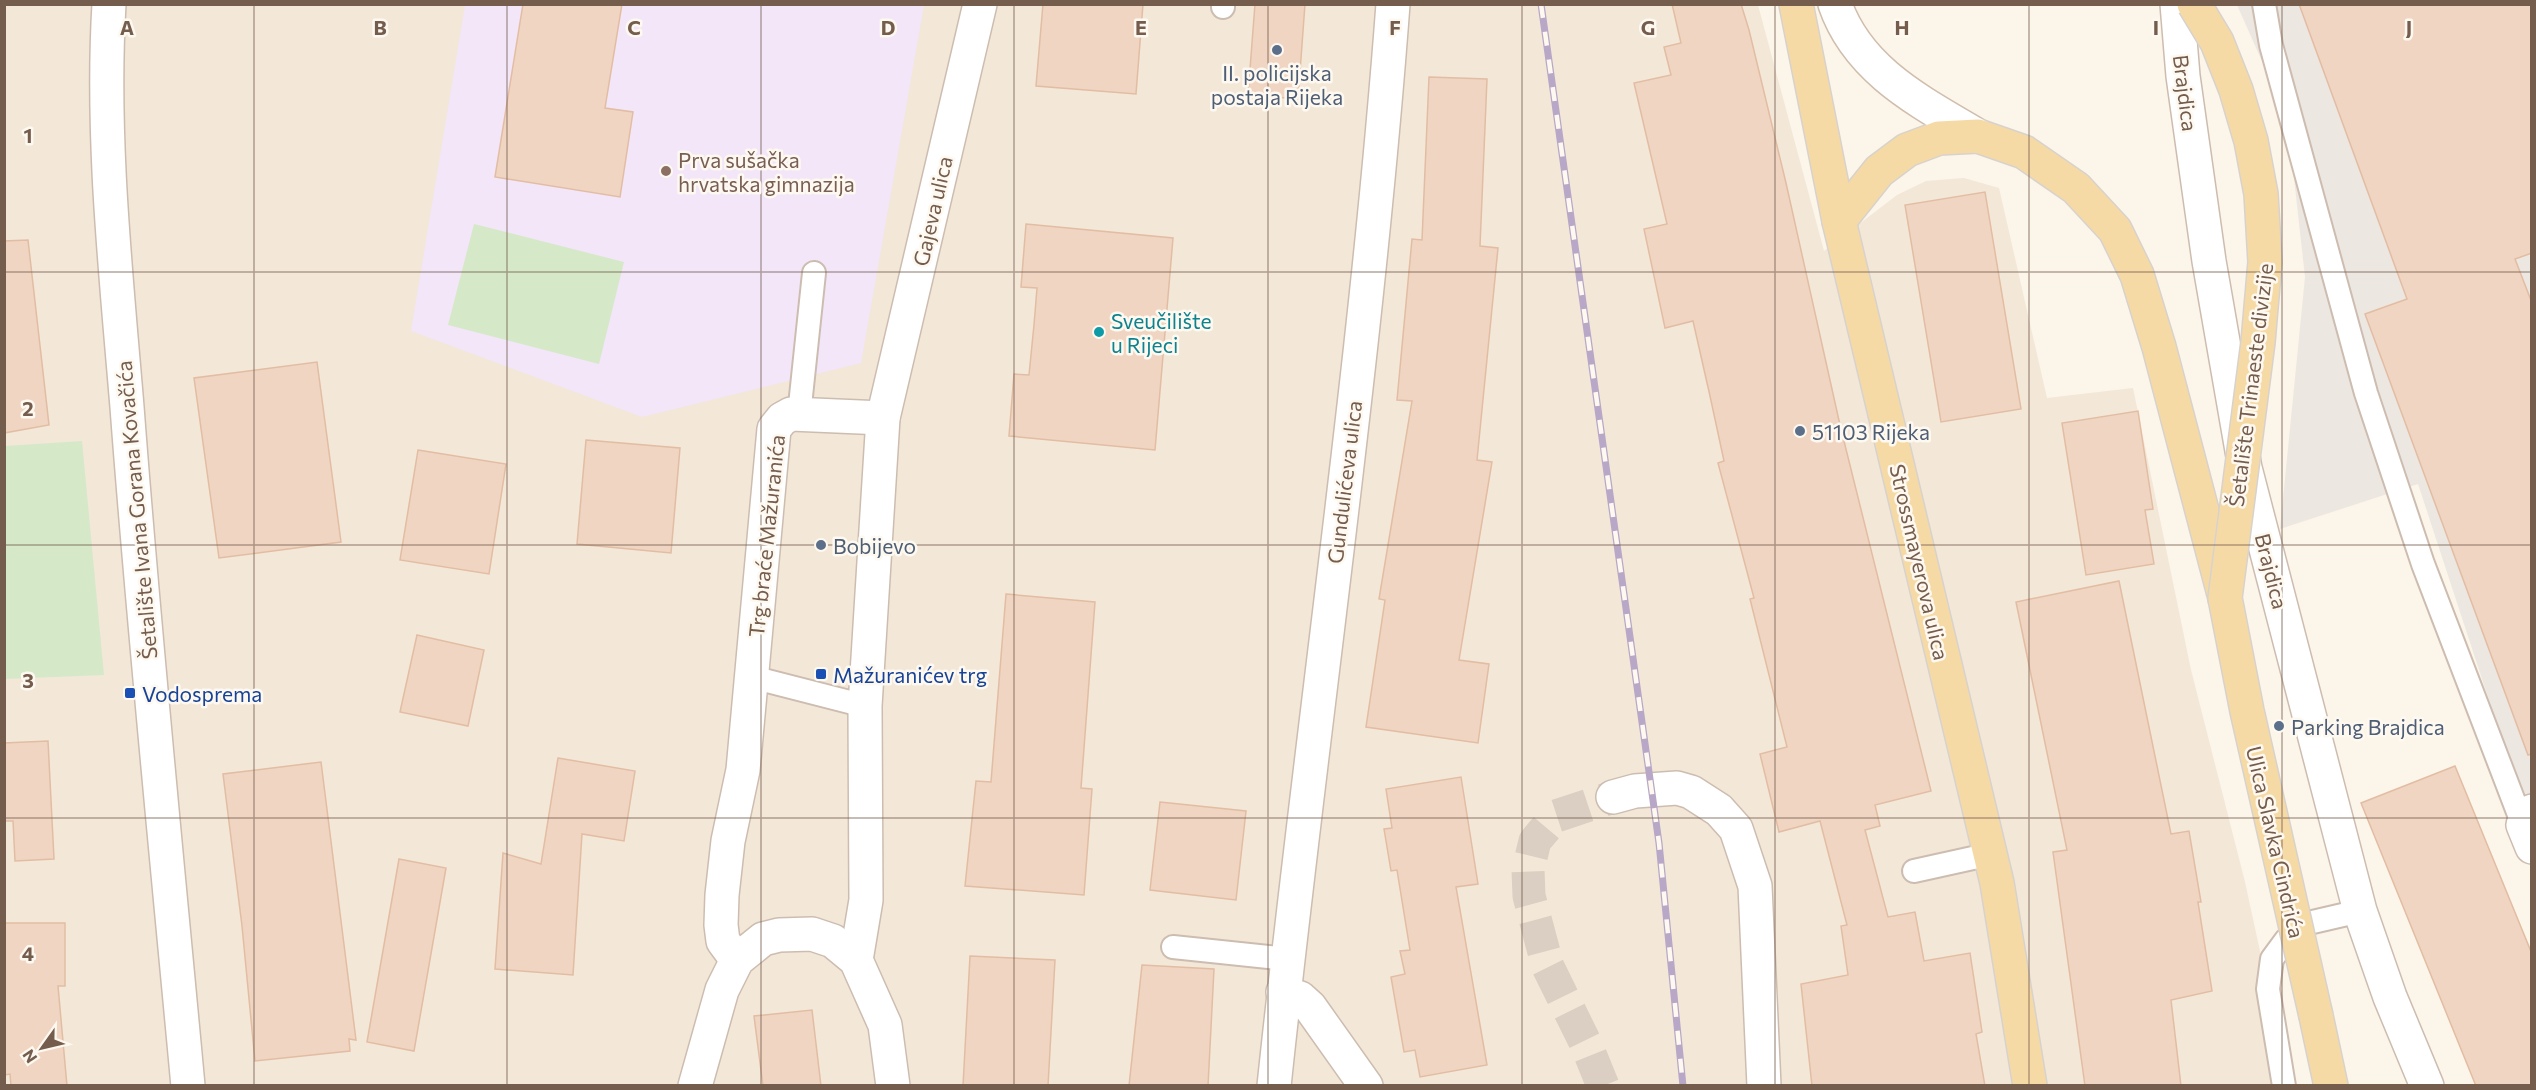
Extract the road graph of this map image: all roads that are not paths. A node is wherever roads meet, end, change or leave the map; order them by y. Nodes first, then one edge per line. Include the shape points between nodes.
1 (109, 4) edge
2 (980, 4) edge
3 (1796, 4) edge
4 (1835, 4) edge
5 (2177, 4) edge
6 (2194, 4) edge
7 (2264, 4) edge
8 (1391, 5) edge
9 (1978, 136) junction
10 (1839, 221) junction
11 (814, 273) dead end
12 (799, 415) junction
13 (883, 417) junction
14 (2225, 598) junction
15 (752, 677) junction
16 (865, 706) junction
17 (1613, 797) tunnel mouth
18 (2529, 828) edge
19 (1991, 854) junction
20 (1914, 871) dead end
21 (2360, 911) junction
22 (1173, 947) dead end
23 (1288, 959) junction
24 (737, 960) junction
25 (856, 960) junction
26 (1283, 992) junction
27 (188, 1086) edge
28 (695, 1086) edge
29 (892, 1086) edge
30 (1274, 1086) edge
31 (1366, 1086) edge
32 (1764, 1086) edge
33 (2030, 1086) edge
34 (2284, 1086) edge
35 (2331, 1086) edge
36 (2427, 1086) edge

1 - 27 street, Šetalište Ivana Gorana Kovačića via 106,48 116,270
2 - 13 street, Gajeva ulica
3 - 10 main road, Strossmayerova ulica
4 - 9 street via 1841,22 1860,51 1888,80
5 - 21 street, Brajdica via 2209,261 2245,468
6 - 14 main road, Šetalište Trinaeste divizije, bridge via 2217,42 2251,141 2261,194 2265,262
7 - 18 lane via 2271,45 2366,393 2423,564
8 - 23 street, Gundulićeva ulica via 1381,154
9 - 10 main road via 1939,138 1907,150 1879,171
9 - 14 main road via 2033,158 2076,188 2115,230 2137,275 2156,337
10 - 19 main road, Strossmayerova ulica
11 - 12 lane
12 - 13 street, Trg braće Mažuranića
12 - 15 street, Trg braće Mažuranića via 782,419 774,429
13 - 16 street
14 - 35 main road, Ulica Slavka Cindrića, bridge
15 - 16 lane
15 - 24 street, Trg braće Mažuranića via 743,770 728,842 721,925 723,941
16 - 25 street via 866,900
17 - 32 street via 1677,788 1719,810 1736,829 1755,886
19 - 20 lane
19 - 33 main road, Strossmayerova ulica
21 - 34 lane via 2304,924 2272,959 2268,989
21 - 36 street, Brajdica
22 - 23 lane
23 - 26 street, Gundulićeva ulica
24 - 25 street via 764,939 812,934 833,941
24 - 28 street via 722,990
25 - 29 street via 885,1025
26 - 30 street, Gundulićeva ulica
26 - 31 street via 1300,998 1310,1007

